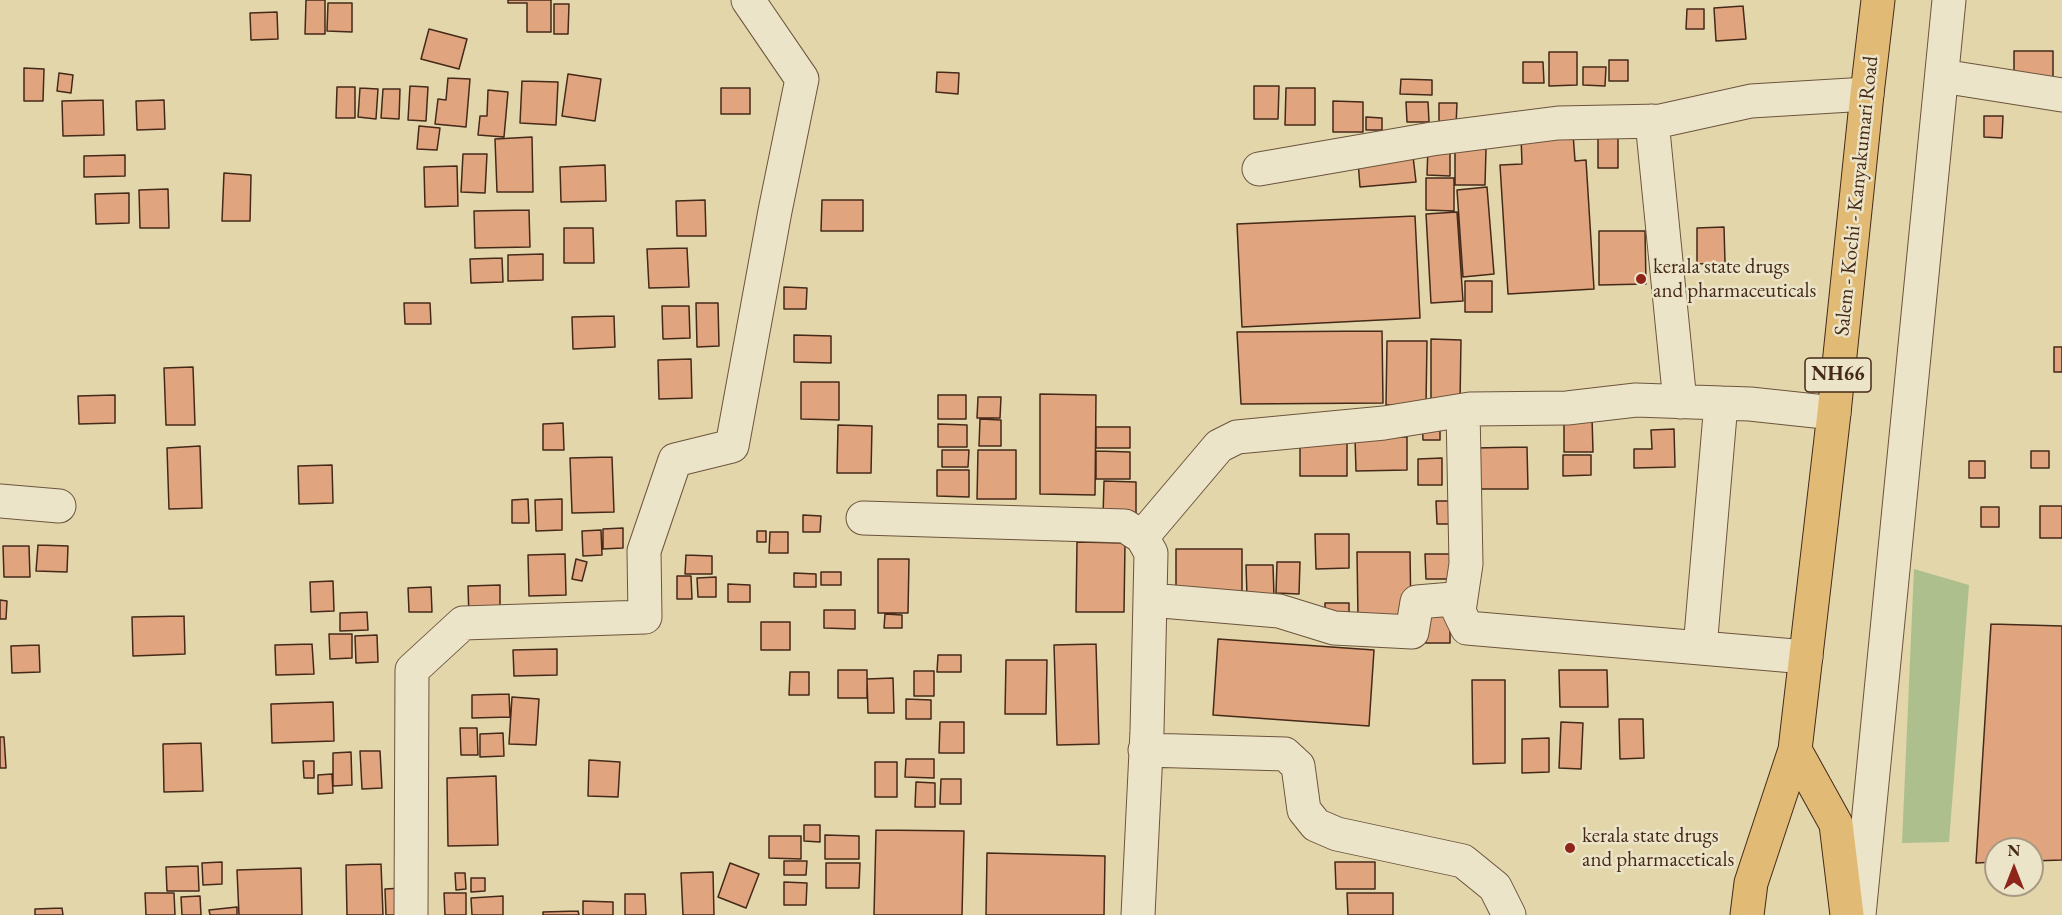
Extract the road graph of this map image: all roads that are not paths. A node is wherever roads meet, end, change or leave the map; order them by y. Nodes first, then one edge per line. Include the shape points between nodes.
1 (748, 0) edge
2 (1878, 0) edge
3 (1949, 0) edge
4 (1942, 76) junction
5 (1867, 94) junction
6 (2062, 95) edge
7 (1652, 121) junction
8 (1259, 169) dead end
9 (1680, 402) junction
10 (1721, 403) junction
11 (1463, 410) junction
12 (1834, 413) junction
13 (0, 501) edge
14 (59, 506) dead end
15 (863, 518) dead end
16 (1142, 537) junction
17 (1150, 600) junction
18 (1459, 611) junction
19 (1700, 648) junction
20 (1806, 657) junction
21 (1146, 750) junction
22 (1795, 750) junction
23 (411, 915) edge
24 (1138, 915) edge
25 (1509, 915) edge
26 (1747, 915) edge
27 (1847, 915) edge
28 (1859, 915) edge

1 - 23 street via 802,79 732,446 675,460 644,550 645,617 463,623 412,670
2 - 5 highway, Salem - Kochi - Kanyakumari Road / NH66
3 - 4 street
4 - 6 street
4 - 28 street
5 - 7 street via 1751,101
5 - 12 highway, Salem - Kochi - Kanyakumari Road / NH66
7 - 8 street via 1558,123 1432,139
7 - 9 street
9 - 10 street
9 - 11 street via 1636,400 1567,408
10 - 12 street
10 - 19 street
11 - 16 street via 1384,423 1237,437 1219,447
11 - 18 street via 1466,564
12 - 20 highway, Salem - Kochi - Kanyakumari Road / NH66
13 - 14 street
15 - 16 street via 1125,526
16 - 17 street via 1151,553
17 - 18 street via 1279,611 1334,628 1412,632 1417,602 1453,599
17 - 21 street
18 - 19 street via 1467,628
19 - 20 street
20 - 22 highway, Salem - Kochi - Kanyakumari Road / NH66
21 - 24 street
21 - 25 street via 1285,754 1298,766 1304,810 1316,825 1337,834 1463,861 1495,886
22 - 26 highway, NH66 via 1751,884
22 - 27 highway via 1836,824

